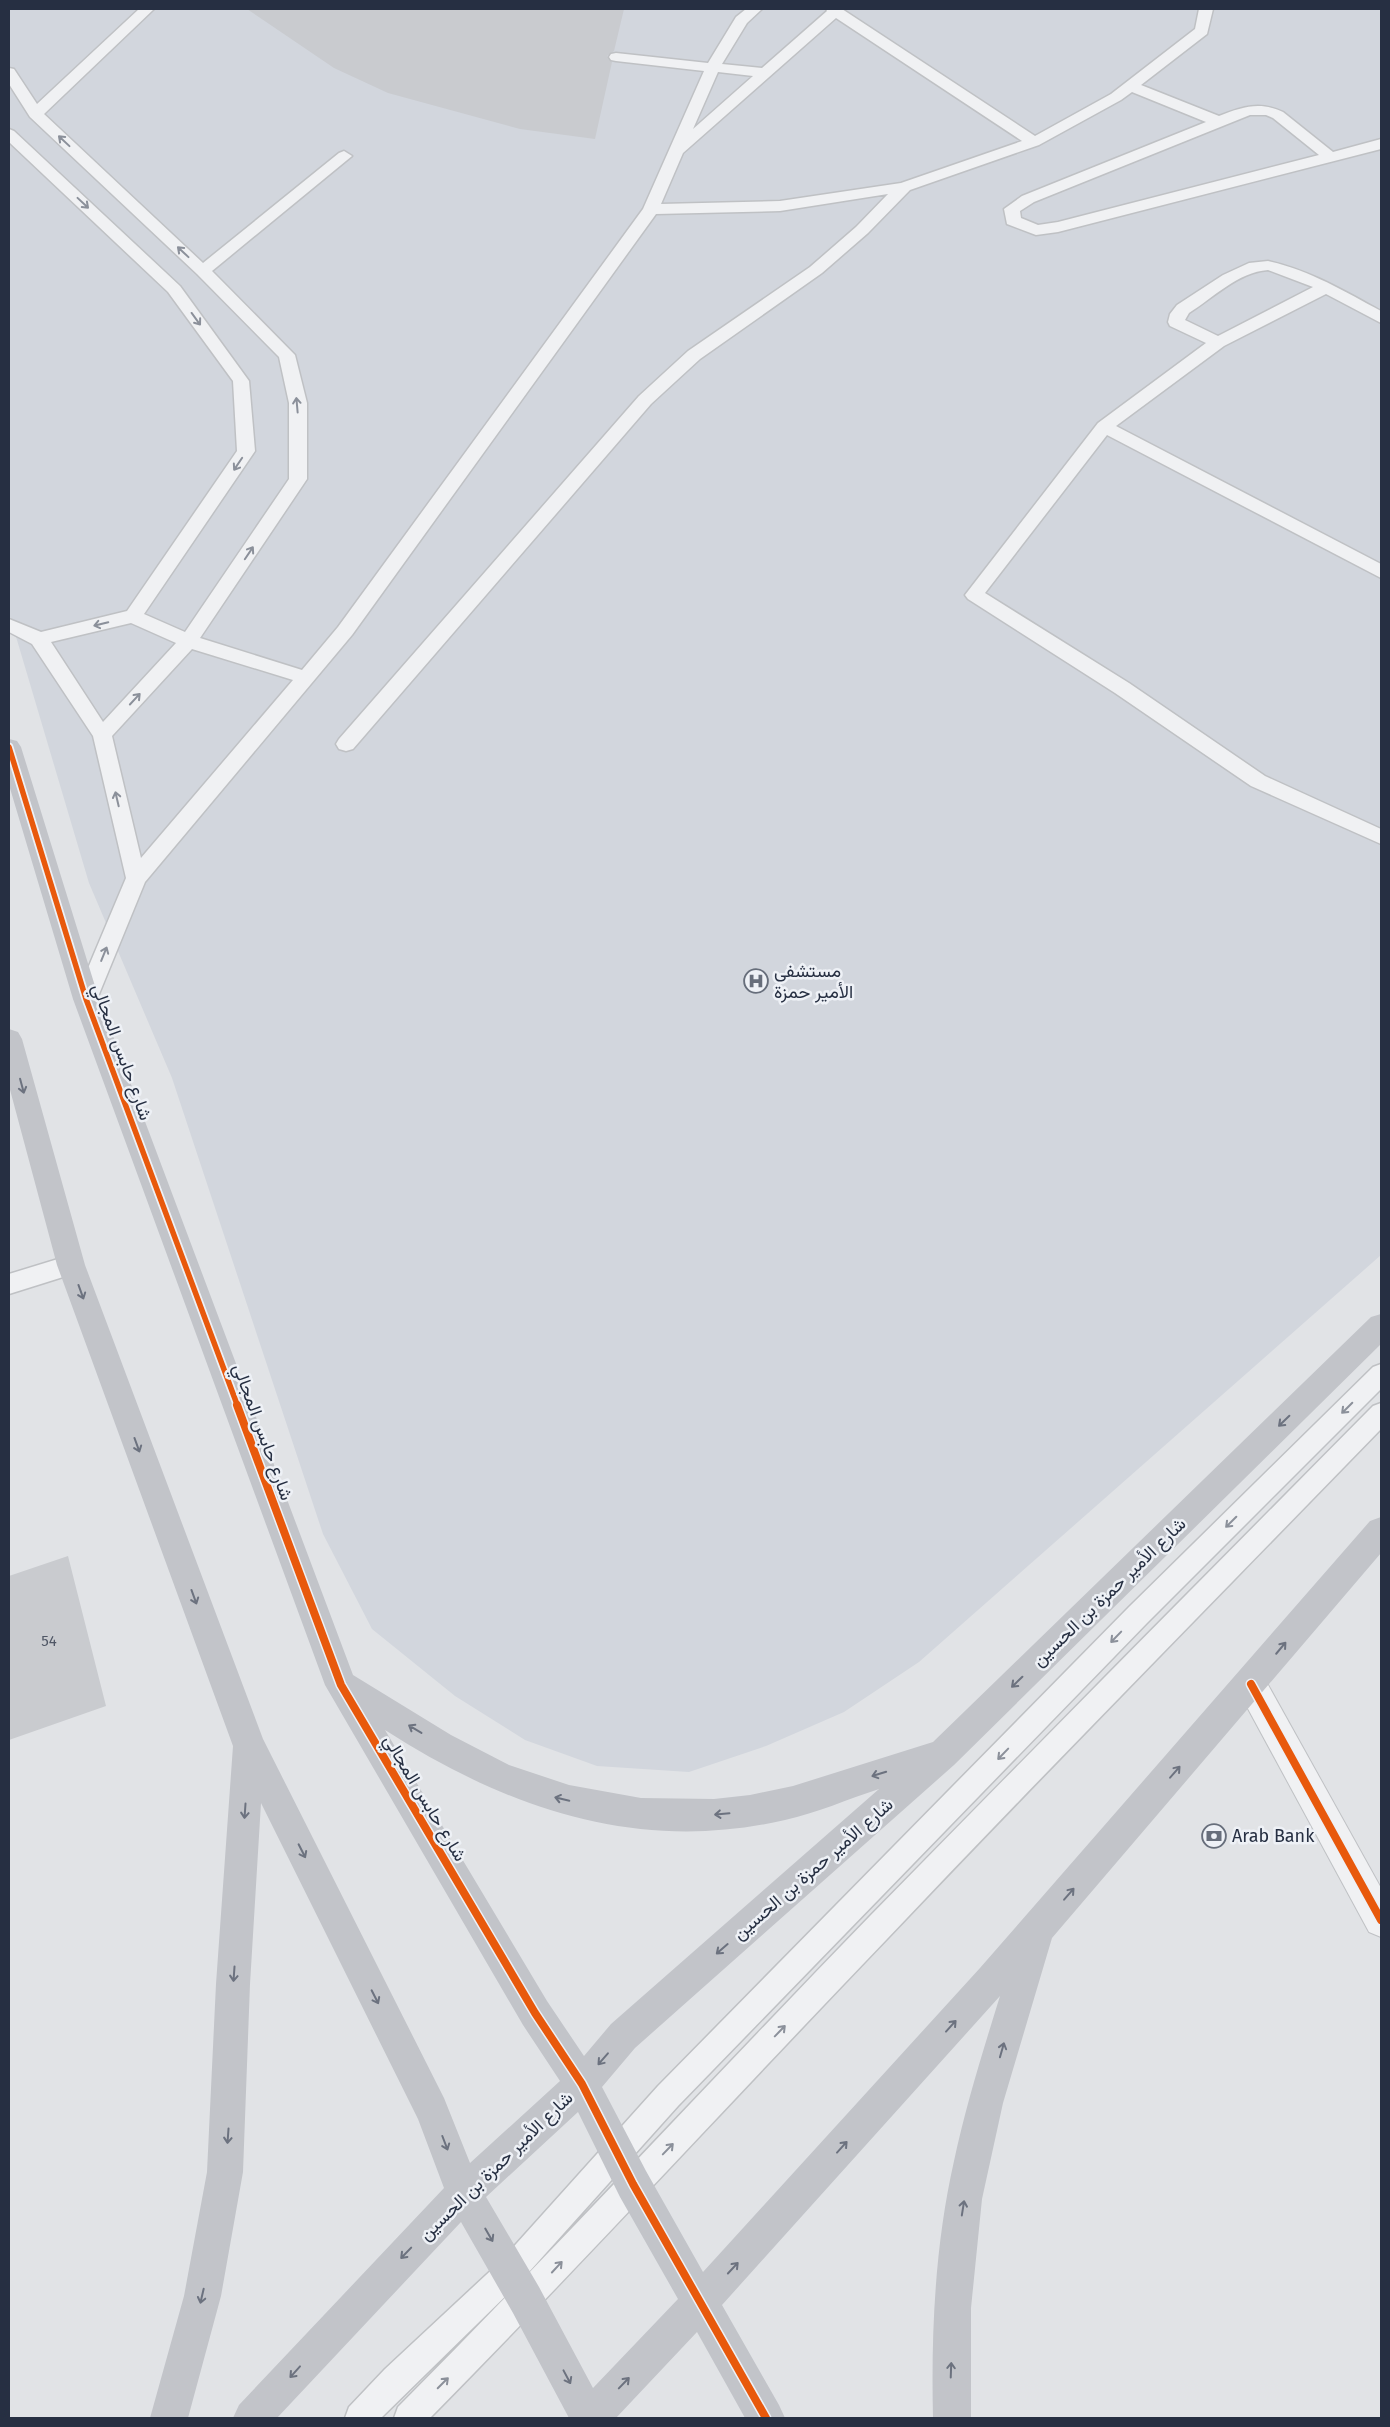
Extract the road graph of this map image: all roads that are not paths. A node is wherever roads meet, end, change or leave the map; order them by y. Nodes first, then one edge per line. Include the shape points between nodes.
1 (147, 9) edge
2 (755, 9) edge
3 (1206, 9) edge
4 (834, 10) edge
5 (616, 57) dead end
6 (712, 69) junction
7 (9, 72) edge
8 (764, 73) junction
9 (1130, 86) junction
10 (35, 114) junction
11 (1220, 122) junction
12 (9, 134) edge
13 (1034, 142) junction
14 (1381, 144) edge
15 (675, 153) junction
16 (344, 156) dead end
17 (1330, 157) junction
18 (904, 187) junction
19 (650, 209) junction
20 (203, 271) junction
21 (1325, 288) junction
22 (1381, 318) edge
23 (1218, 342) junction
24 (1104, 427) junction
25 (1381, 572) edge
26 (133, 616) junction
27 (9, 625) edge
28 (40, 639) junction
29 (188, 641) junction
30 (307, 678) junction
31 (102, 734) junction
32 (346, 744) dead end
33 (9, 747) edge
34 (1381, 837) edge
35 (136, 878) junction
36 (86, 999) junction
37 (9, 1039) edge
38 (71, 1265) junction
39 (9, 1284) edge
40 (1381, 1326) edge
41 (1381, 1374) edge
42 (1381, 1413) edge
43 (1381, 1531) edge
44 (1251, 1684) junction
45 (341, 1685) junction
46 (249, 1745) junction
47 (943, 1754) junction
48 (1381, 1920) edge
49 (1037, 1931) junction
50 (582, 2084) junction
51 (617, 2151) junction
52 (633, 2184) junction
53 (464, 2193) junction
54 (518, 2286) junction
55 (700, 2303) junction
56 (169, 2418) edge
57 (252, 2418) edge
58 (360, 2418) edge
59 (409, 2418) edge
60 (590, 2418) edge
61 (766, 2418) edge
62 (952, 2418) edge

1 - 10 lane
2 - 6 lane via 741,20
3 - 9 lane via 1202,31
4 - 8 lane
4 - 13 lane
5 - 6 lane
6 - 8 lane
6 - 15 lane
7 - 10 lane
8 - 15 lane
9 - 11 lane
9 - 13 lane
20 -> 10 lane
11 - 17 lane via 1248,110 1269,111
11 - 17 lane via 1028,199 1012,209 1013,221 1036,230 1058,227
12 -> 26 lane via 174,289 241,382 246,451
13 - 18 lane
14 - 17 lane
15 - 19 lane
16 - 20 lane
18 - 19 lane via 780,206
18 - 32 lane via 816,270 694,355 652,393
19 - 30 lane via 351,624
29 -> 20 lane via 298,479 298,403 287,355
21 - 22 lane
21 - 23 lane
21 - 23 lane via 1289,269 1274,265 1248,269 1178,314 1176,322
23 - 24 lane
24 - 25 lane
24 - 34 lane via 974,595 1122,688 1258,781
26 -> 28 lane
26 - 29 lane
27 - 28 lane
28 - 31 lane
29 - 30 lane
31 -> 29 lane
30 - 35 lane
35 -> 31 lane
33 - 36 main road, شارع حابس المجالي
36 -> 35 lane
36 - 45 main road, شارع حابس المجالي
37 -> 38 main road
38 - 39 lane
38 -> 46 main road
40 -> 47 main road, شارع الأمير حمزة بن الحسين
41 -> 51 lane via 1138,1615
52 -> 42 lane
44 -> 43 main road
44 - 48 street
49 -> 44 main road
47 -> 45 main road via 786,1804 723,1814 660,1816 604,1809 550,1796 499,1776
45 - 50 main road, شارع حابس المجالي via 535,2013
46 -> 53 main road via 432,2110
46 -> 56 main road via 231,2018 231,2093 225,2171 210,2264
47 -> 50 main road, شارع الأمير حمزة بن الحسين via 623,2036
55 -> 49 main road
62 -> 49 main road via 953,2294 962,2208 979,2127
50 - 51 main road, شارع حابس المجالي
50 - 53 main road, شارع الأمير حمزة بن الحسين
51 - 52 main road, شارع حابس المجالي
51 - 54 lane
54 -> 52 lane
52 - 55 main road, شارع حابس المجالي
53 -> 54 main road
53 -> 57 main road, شارع الأمير حمزة بن الحسين
54 - 58 lane via 396,2380
59 -> 54 lane
54 -> 60 main road
60 -> 55 main road
55 - 61 main road, شارع حابس المجالي

